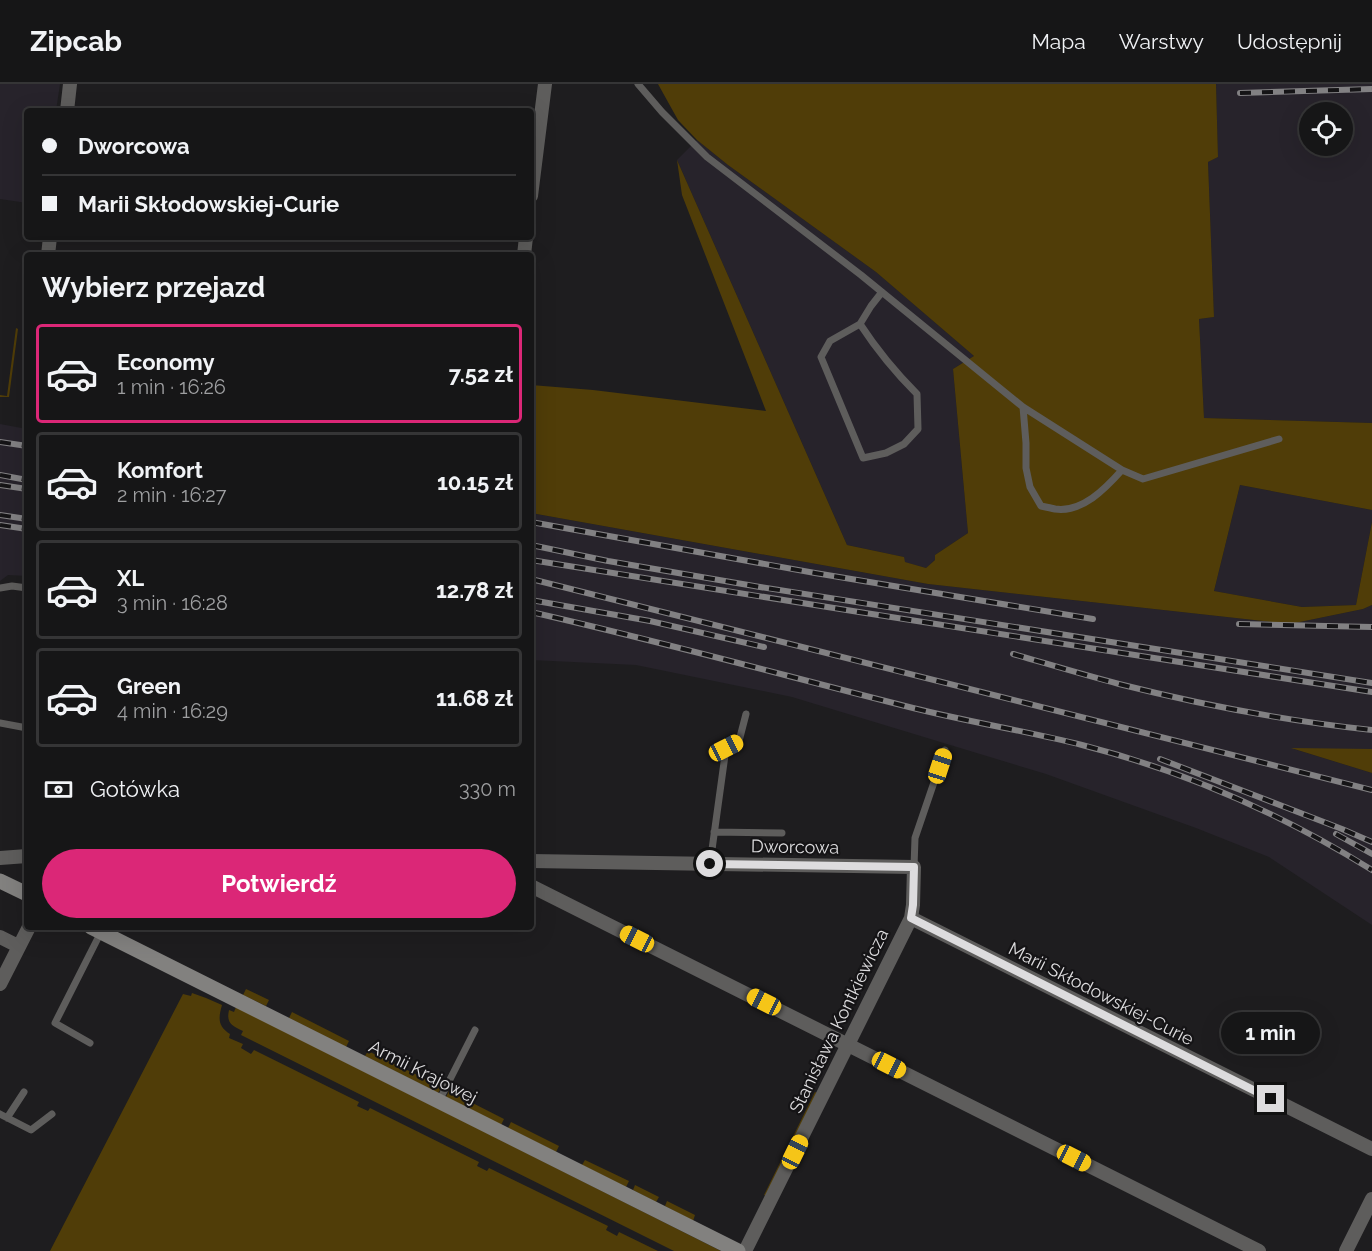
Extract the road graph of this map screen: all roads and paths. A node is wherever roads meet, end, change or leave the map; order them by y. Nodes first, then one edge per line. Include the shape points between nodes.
1 (70, 84) edge
2 (545, 84) edge
3 (638, 84) edge
4 (67, 108) edge
5 (534, 172) edge
6 (882, 292) junction
7 (860, 324) junction
8 (1023, 407) junction
9 (1279, 439) dead end
10 (1122, 471) junction
11 (0, 588) edge
12 (24, 588) edge
13 (746, 714) dead end
14 (0, 723) edge
15 (24, 727) edge
16 (945, 750) dead end
17 (714, 832) junction
18 (782, 833) dead end
19 (24, 856) edge
20 (0, 858) edge
21 (534, 861) edge
22 (710, 864) junction
23 (914, 867) junction
24 (0, 880) edge
25 (534, 887) edge
26 (24, 892) edge
27 (911, 918) junction
28 (26, 930) edge
29 (96, 930) edge
30 (98, 930) edge
31 (0, 937) edge
32 (18, 946) junction
33 (0, 984) edge
34 (475, 1030) dead end
35 (90, 1043) dead end
36 (848, 1044) junction
37 (24, 1092) dead end
38 (439, 1101) junction
39 (0, 1114) edge
40 (52, 1114) dead end
41 (7, 1118) junction
42 (1372, 1149) edge
43 (1372, 1199) edge
44 (738, 1251) edge
45 (745, 1251) edge
46 (1259, 1251) edge
47 (1346, 1251) edge

1 - 4 street
2 - 5 street
3 - 6 lane via 707,157
6 - 7 lane
6 - 8 lane
7 - 7 lane via 830,341 821,357 863,458 904,444 918,429 918,410 917,394 897,375
8 - 10 lane
8 - 10 lane via 1026,468 1030,487 1041,506 1072,508 1092,499
9 - 10 lane via 1143,479
11 - 12 lane
13 - 17 lane via 739,741 726,748
14 - 15 lane
16 - 23 lane via 915,838
17 - 18 lane
17 - 22 lane
19 - 20 street
21 - 22 street, Dworcowa
22 - 23 street, Dworcowa
23 - 27 street, Stanisława Kontkiewicza
24 - 26 main road
25 - 36 street
27 - 36 street, Stanisława Kontkiewicza
27 - 42 street, Marii Skłodowskiej-Curie
28 - 32 street
29 - 35 lane via 55,1023
30 - 38 main road, Armii Krajowej
31 - 32 street
32 - 33 street
34 - 38 lane
36 - 45 street, Stanisława Kontkiewicza
36 - 46 street
37 - 41 lane
38 - 44 main road, Armii Krajowej
39 - 41 lane
40 - 41 lane via 31,1130
43 - 47 street

